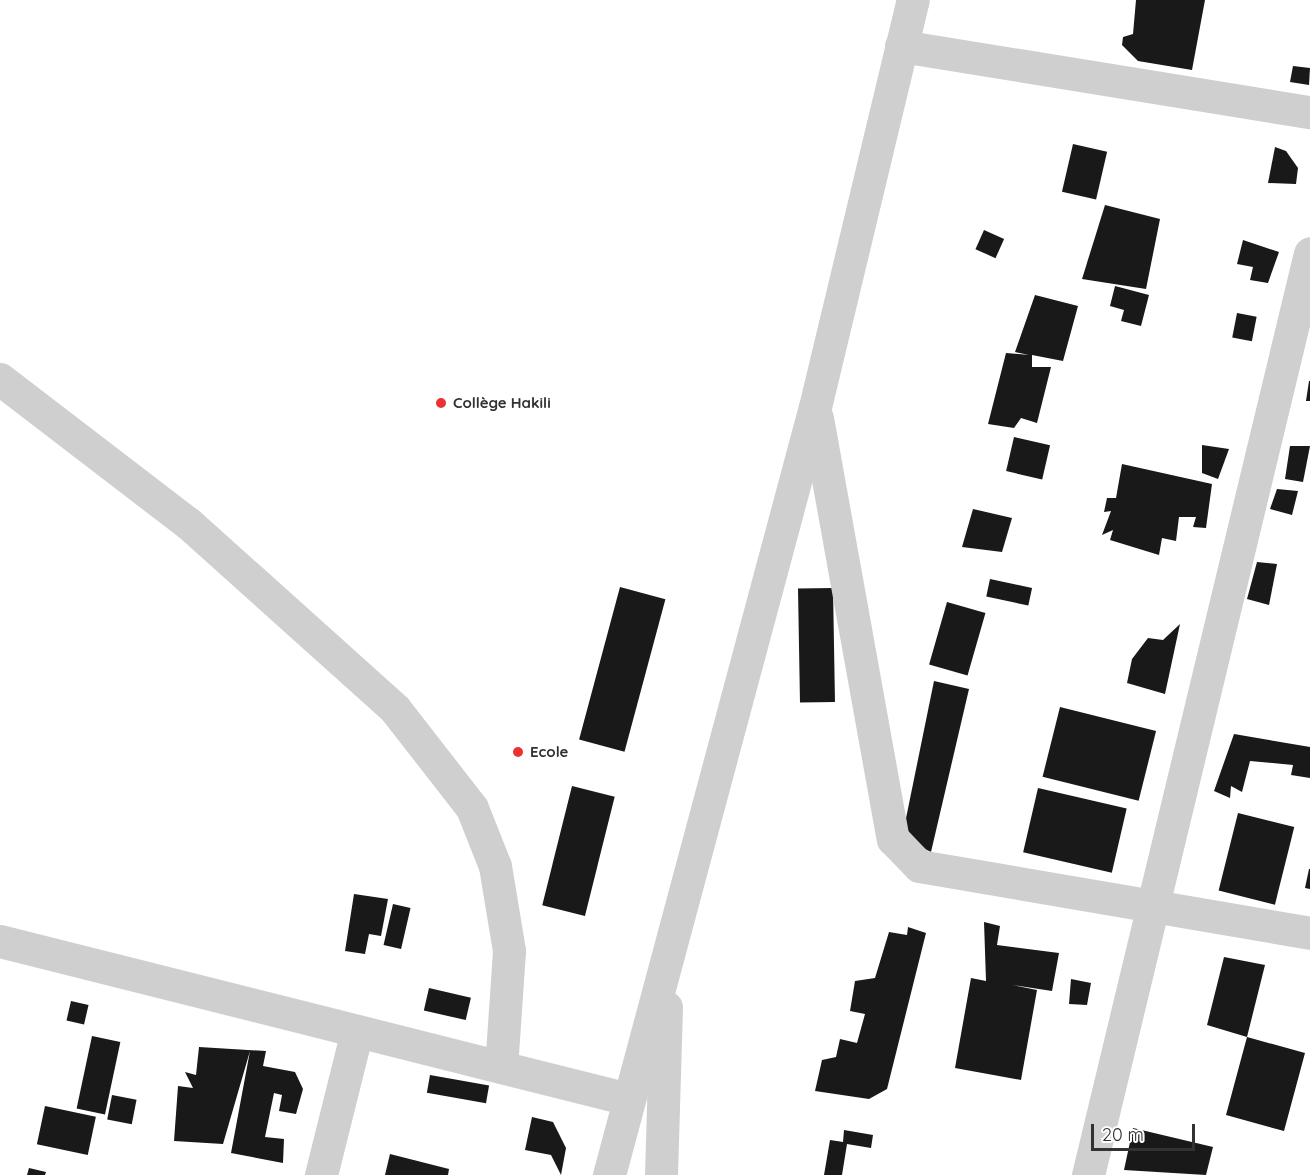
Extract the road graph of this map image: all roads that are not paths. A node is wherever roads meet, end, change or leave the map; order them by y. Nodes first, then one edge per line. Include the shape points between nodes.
1 (914, 0) edge
2 (900, 46) junction
3 (1310, 112) edge
4 (1310, 252) edge
5 (0, 379) edge
6 (815, 407) junction
7 (1151, 906) junction
8 (1310, 933) edge
9 (0, 941) edge
10 (669, 949) junction
11 (357, 1031) junction
12 (501, 1067) junction
13 (628, 1099) junction
14 (321, 1175) edge
15 (609, 1175) edge
16 (661, 1175) edge
17 (1088, 1175) edge

1 - 2 street
2 - 3 street
2 - 6 street
4 - 7 street
5 - 12 street via 188,523 395,709 472,808 495,866 509,951
6 - 7 street via 893,838 919,866
6 - 10 street
7 - 8 street
7 - 17 street
9 - 11 street
10 - 13 street
10 - 16 street
11 - 12 street
11 - 14 street
12 - 13 street
13 - 15 street

